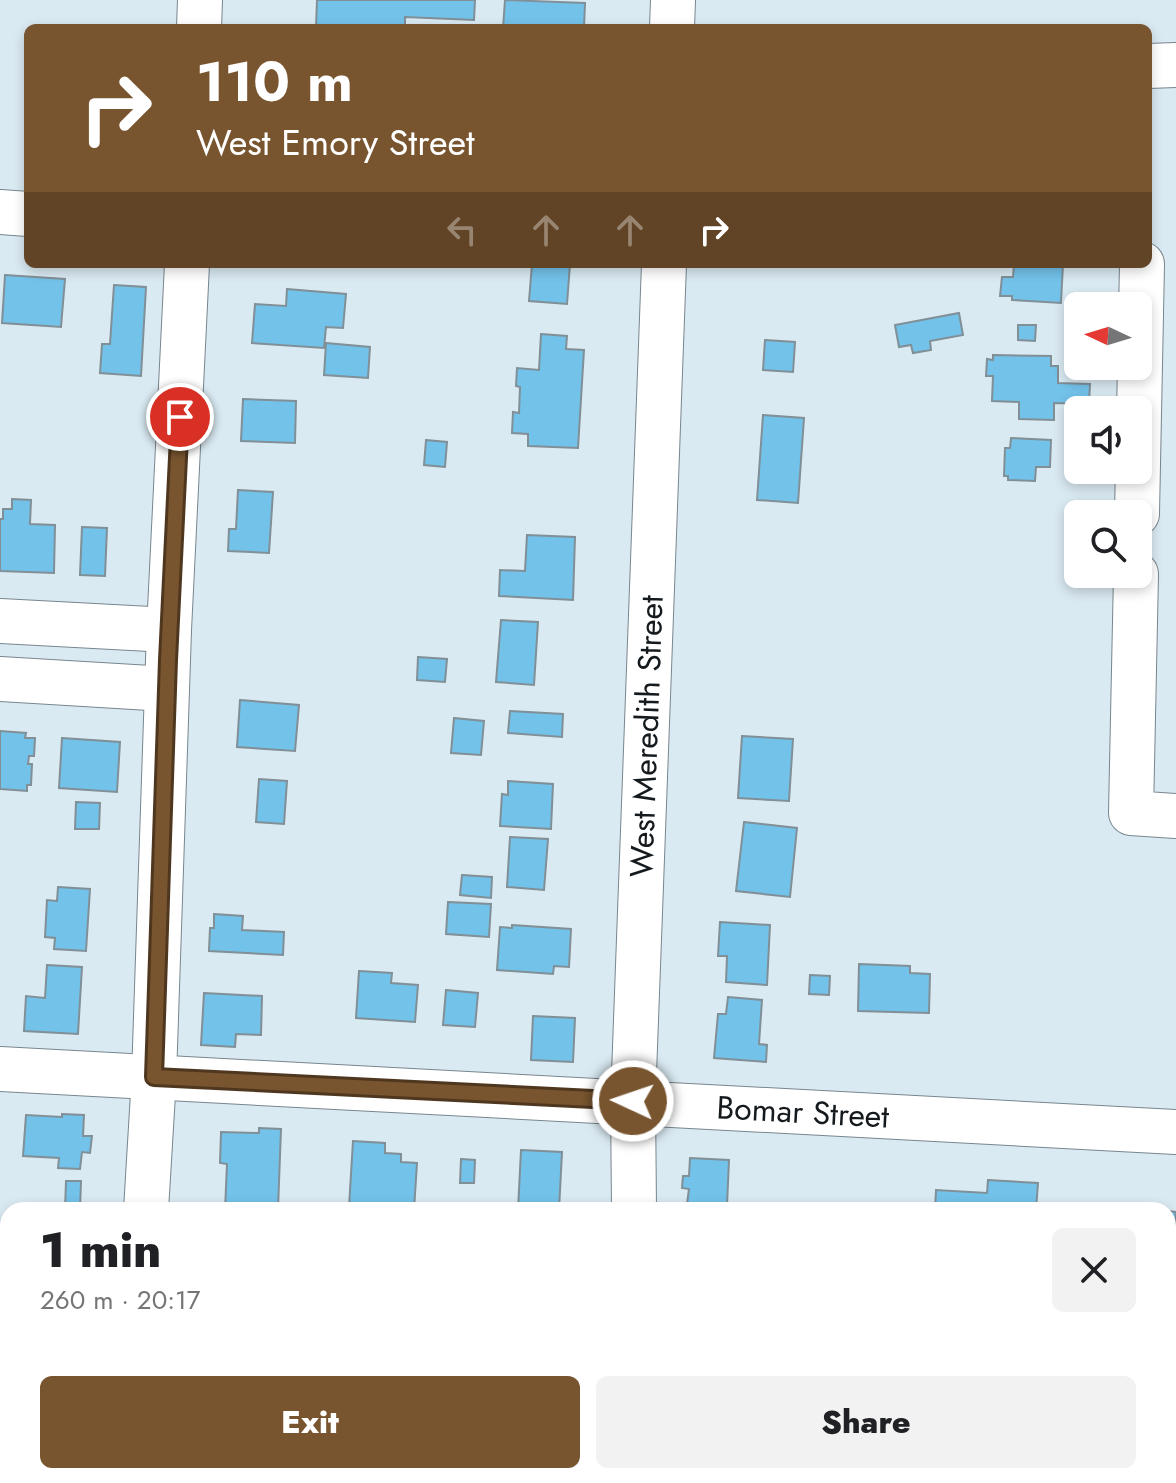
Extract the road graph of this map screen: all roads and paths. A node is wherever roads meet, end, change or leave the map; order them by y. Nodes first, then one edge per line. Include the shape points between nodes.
1 (200, 0) edge
2 (673, 0) edge
3 (199, 24) edge
4 (672, 24) edge
5 (1176, 65) edge
6 (1152, 66) edge
7 (0, 212) edge
8 (24, 214) edge
9 (187, 268) edge
10 (664, 268) edge
11 (1142, 268) edge
12 (1137, 500) edge
13 (1136, 588) edge
14 (0, 621) edge
15 (169, 630) junction
16 (0, 679) edge
17 (167, 689) junction
18 (1176, 816) edge
19 (0, 1069) edge
20 (154, 1077) junction
21 (633, 1101) junction
22 (1176, 1132) edge
23 (146, 1202) edge
24 (634, 1202) edge

1 - 3 street
2 - 4 street
5 - 6 street
7 - 8 street
9 - 15 street
10 - 21 street, West Meredith Street
11 - 12 street
13 - 18 street via 1131,813
14 - 15 street
15 - 17 street
16 - 17 street
17 - 20 street
19 - 20 street, Bomar Street
20 - 21 street, Bomar Street
20 - 23 street
21 - 22 street, Bomar Street
21 - 24 street, West Meredith Street

